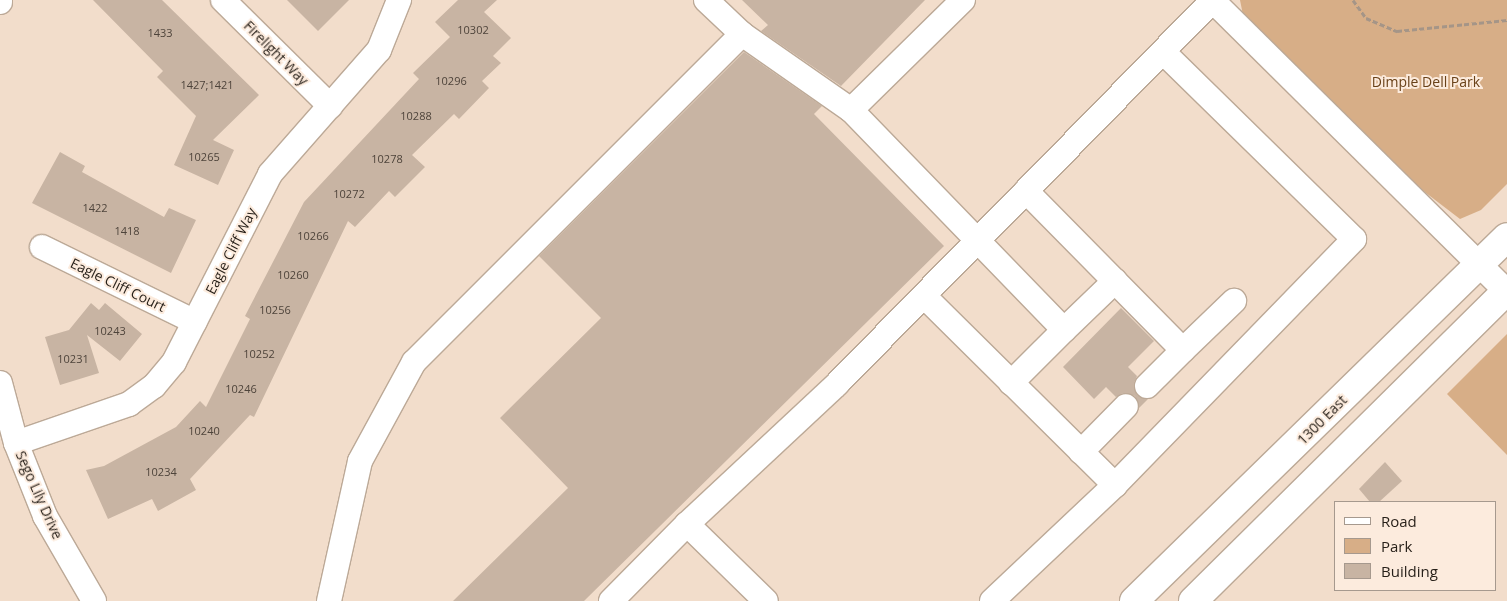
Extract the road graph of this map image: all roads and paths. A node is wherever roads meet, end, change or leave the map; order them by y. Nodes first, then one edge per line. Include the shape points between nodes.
1 (223, 0) edge
2 (399, 0) edge
3 (706, 0) edge
4 (963, 0) edge
5 (1212, 0) edge
6 (1353, 0) edge
7 (1507, 20) edge
8 (742, 34) junction
9 (1163, 52) junction
10 (330, 106) junction
11 (851, 110) junction
12 (1026, 191) junction
13 (1507, 237) edge
14 (977, 242) junction
15 (42, 246) dead end
16 (1478, 266) junction
17 (1115, 281) junction
18 (1507, 290) edge
19 (924, 296) junction
20 (1234, 301) dead end
21 (195, 322) junction
22 (1064, 330) junction
23 (1183, 350) junction
24 (0, 383) edge
25 (1011, 383) junction
26 (1147, 386) dead end
27 (1126, 406) dead end
28 (9, 432) edge
29 (1081, 452) junction
30 (1115, 485) junction
31 (687, 524) junction
32 (94, 601) edge
33 (329, 601) edge
34 (611, 601) edge
35 (766, 601) edge
36 (992, 601) edge
37 (1134, 601) edge
38 (1193, 601) edge

1 - 10 street, Firelight Way
2 - 10 street, Eagle Cliff Way via 379,50
3 - 8 street
4 - 11 street
5 - 9 street
5 - 16 street
6 - 7 path via 1366,18 1397,31
8 - 11 street
8 - 33 street via 414,362 360,461
9 - 12 street
9 - 30 street via 1354,239
10 - 21 street, Eagle Cliff Way via 270,174
11 - 14 street
12 - 14 street
12 - 17 street
13 - 16 main road, 1300 East
14 - 19 street
14 - 22 street
15 - 21 street, Eagle Cliff Court
16 - 18 street
16 - 37 main road, 1300 East
17 - 22 street
17 - 23 street
18 - 38 main road
19 - 25 street
19 - 31 street via 837,384
20 - 23 street
21 - 28 street, Eagle Cliff Way via 174,362 154,386 129,404
22 - 25 street
23 - 26 street
24 - 28 street, Sego Lily Drive
25 - 29 street
27 - 29 street
28 - 32 street, Sego Lily Drive via 45,516
29 - 30 street
30 - 36 street
31 - 34 street
31 - 35 street

